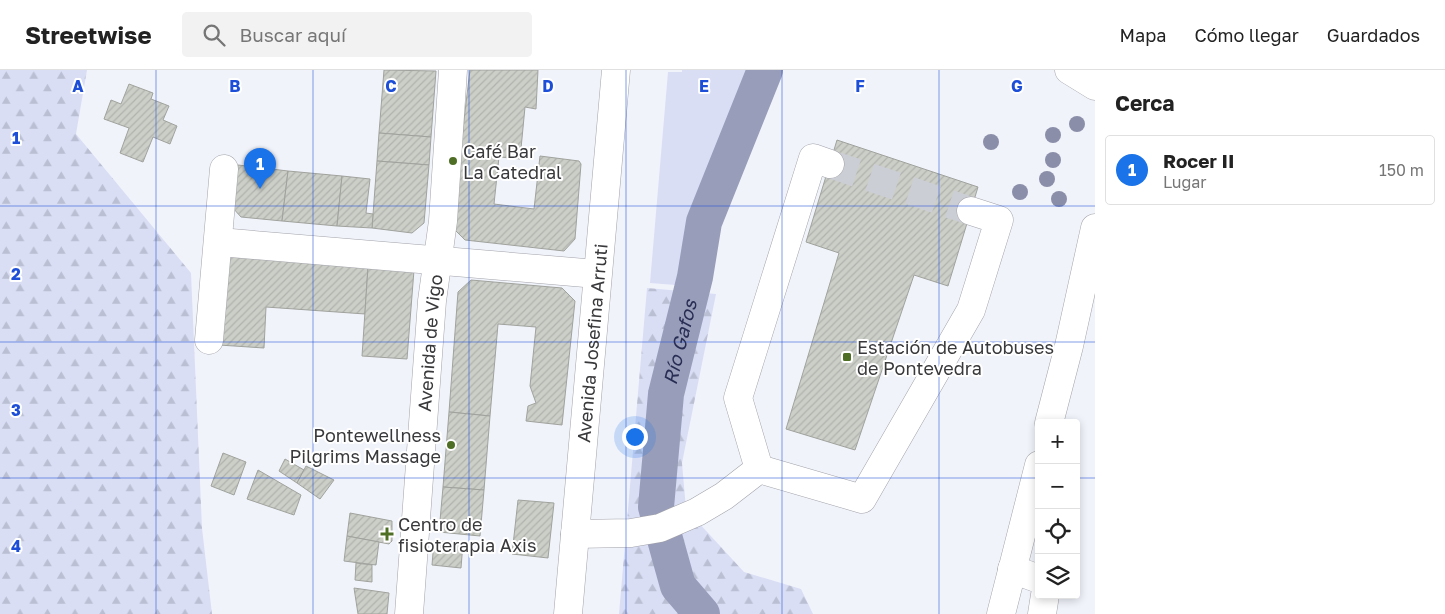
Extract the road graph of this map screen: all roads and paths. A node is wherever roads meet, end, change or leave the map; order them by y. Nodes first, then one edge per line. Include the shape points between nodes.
1 (453, 70) edge
2 (616, 70) edge
3 (1070, 70) edge
4 (1095, 86) edge
5 (830, 164) tunnel mouth
6 (224, 169) dead end
7 (971, 211) tunnel mouth
8 (1095, 228) edge
9 (219, 242) junction
10 (437, 261) junction
11 (597, 274) junction
12 (209, 340) dead end
13 (1051, 419) edge
14 (759, 469) junction
15 (1035, 480) edge
16 (586, 534) junction
17 (1012, 569) junction
18 (1035, 578) edge
19 (1045, 599) edge
20 (409, 614) edge
21 (568, 614) edge
22 (1001, 614) edge
23 (1042, 614) edge

1 - 10 main road, Avenida de Vigo via 443,221
2 - 11 main road, Avenida Josefina Arruti
3 - 4 main road
5 - 14 main road via 813,158 738,398
6 - 9 main road
7 - 14 main road via 999,220 971,310 862,499
8 - 13 main road
9 - 10 main road
9 - 12 main road
10 - 11 main road
10 - 20 main road, Avenida de Vigo
11 - 16 main road, Avenida Josefina Arruti
14 - 16 main road via 724,496 660,528 631,533
15 - 17 main road
16 - 21 main road, Avenida Josefina Arruti
17 - 18 main road
17 - 22 main road
19 - 23 main road

